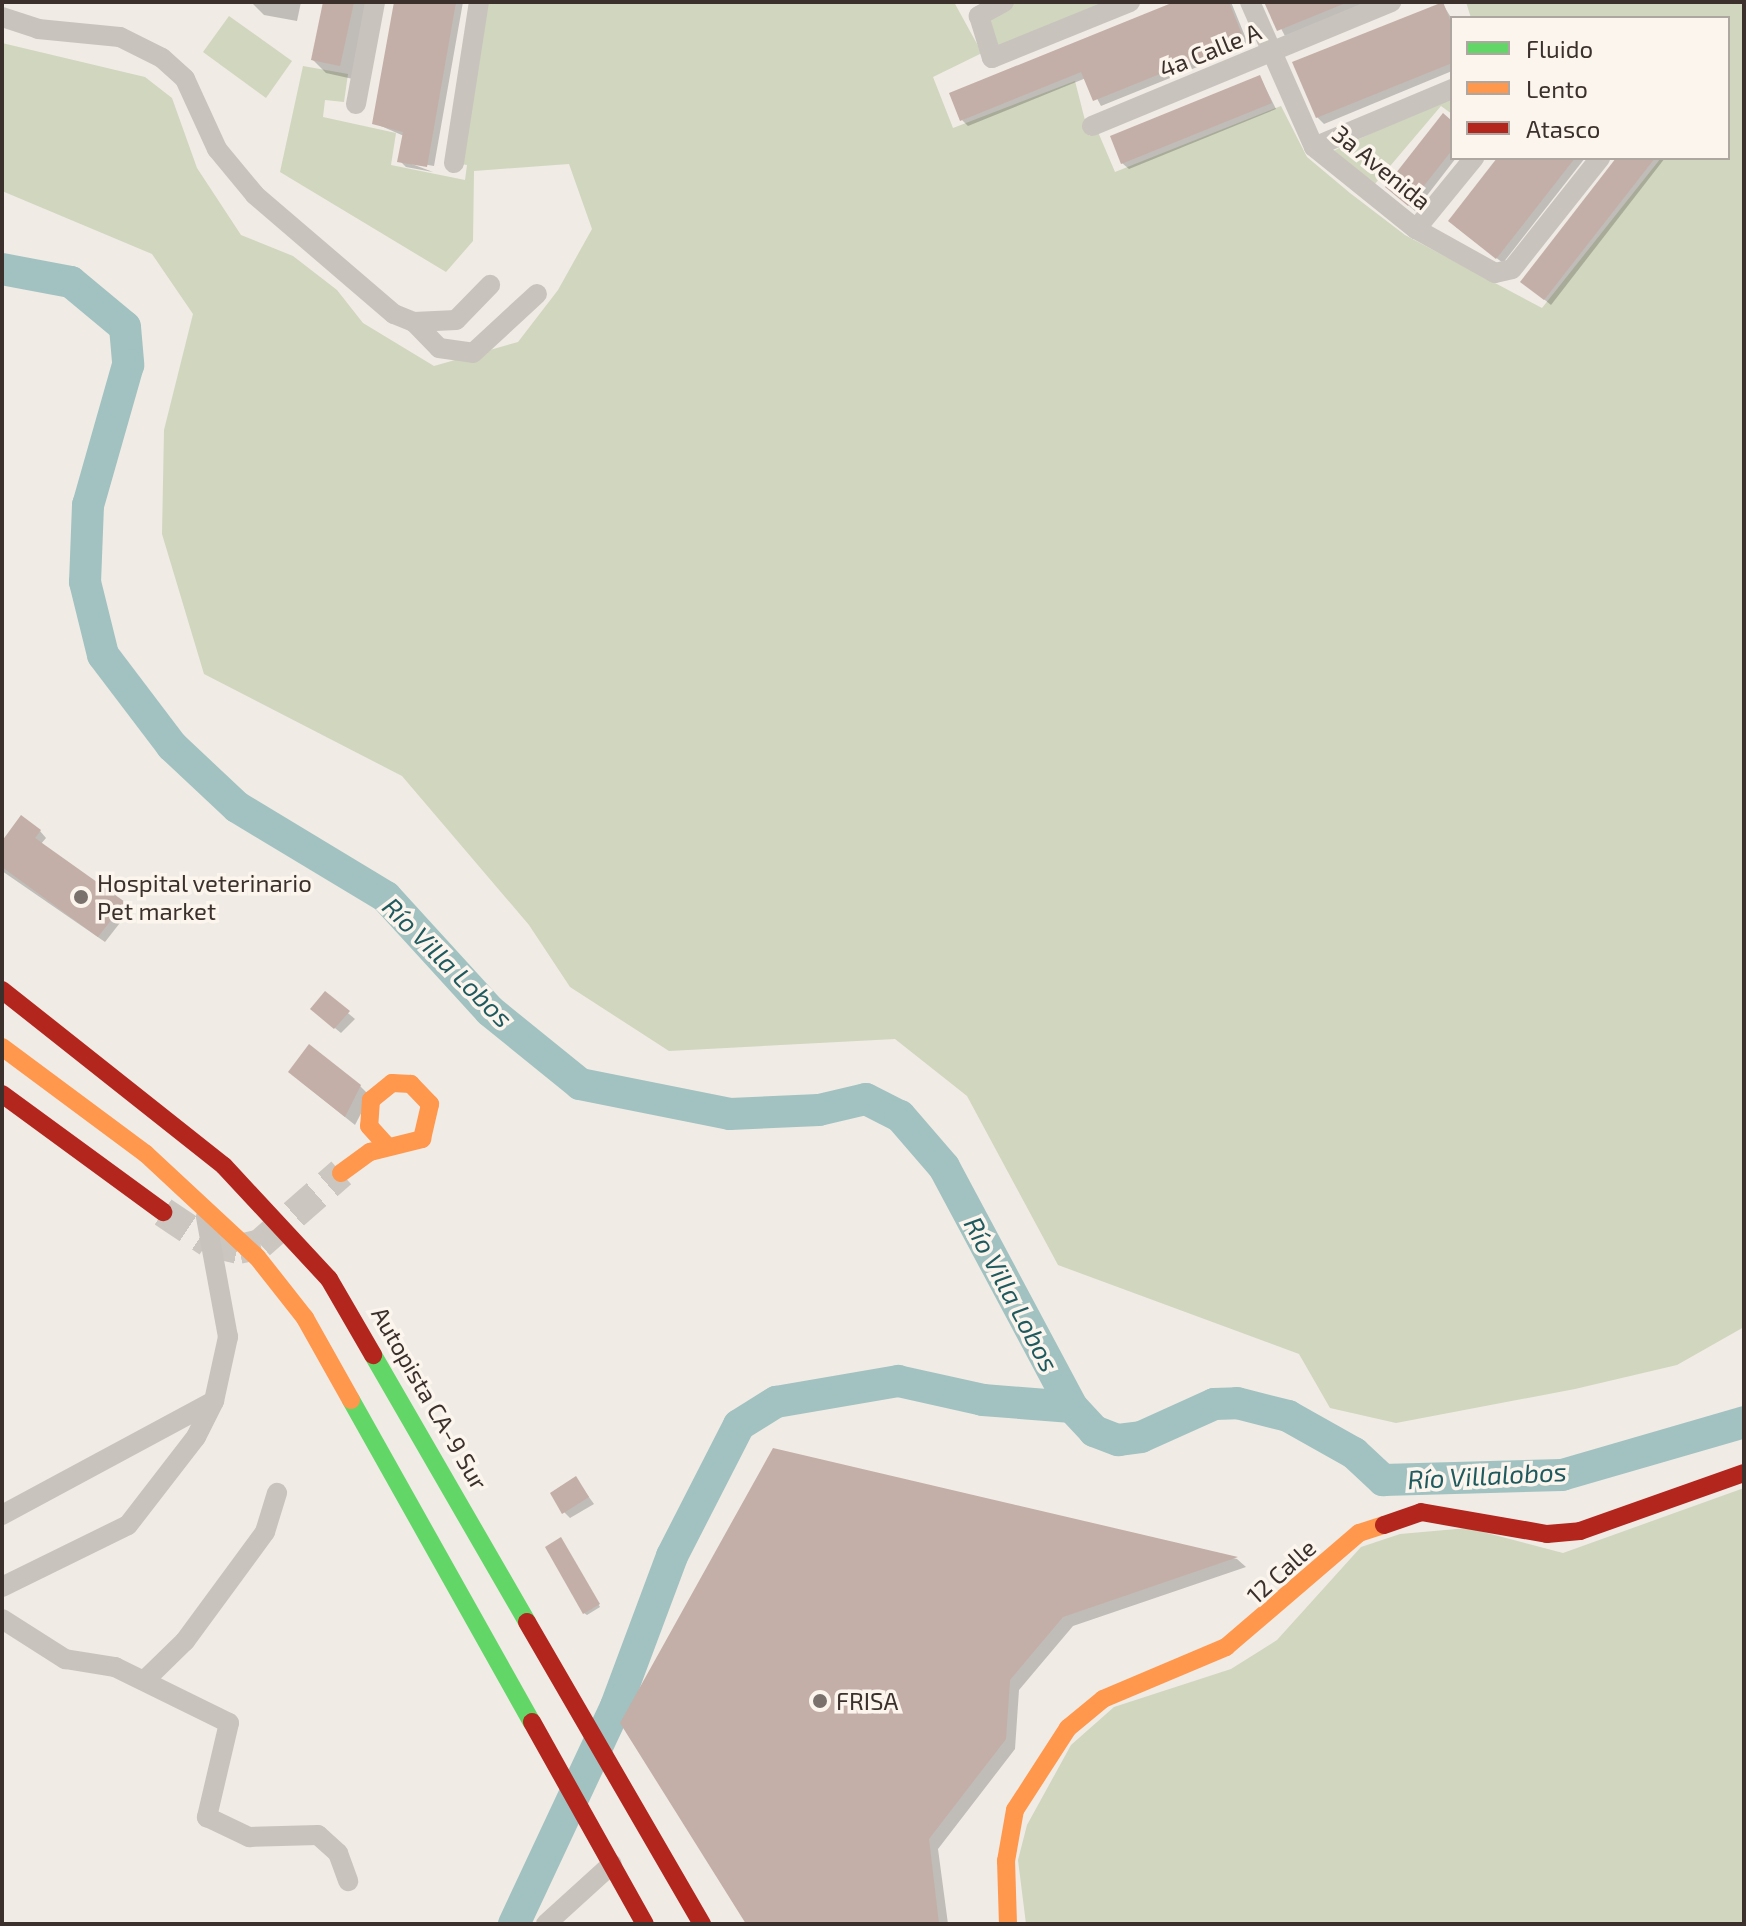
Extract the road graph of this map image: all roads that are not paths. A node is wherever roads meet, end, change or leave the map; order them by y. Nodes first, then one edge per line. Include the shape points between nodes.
1 (375, 2) edge
2 (479, 2) edge
3 (1004, 2) edge
4 (1130, 2) edge
5 (1250, 2) edge
6 (1391, 2) edge
7 (2, 17) edge
8 (1272, 52) junction
9 (1450, 90) edge
10 (356, 104) dead end
11 (1092, 126) dead end
12 (1314, 147) junction
13 (1472, 160) edge
14 (1598, 160) edge
15 (454, 163) dead end
16 (1416, 229) junction
17 (490, 285) dead end
18 (537, 294) dead end
19 (414, 322) junction
20 (2, 990) edge
21 (2, 1047) edge
22 (2, 1094) edge
23 (387, 1146) dead end
24 (341, 1173) tunnel mouth
25 (203, 1205) junction
26 (163, 1212) tunnel mouth
27 (214, 1401) junction
28 (1744, 1473) edge
29 (277, 1493) dead end
30 (2, 1515) edge
31 (2, 1587) edge
32 (2, 1619) edge
33 (145, 1680) junction
34 (612, 1864) junction
35 (348, 1881) dead end
36 (546, 1924) edge
37 (645, 1924) edge
38 (702, 1924) edge
39 (1008, 1924) edge

1 - 10 street
2 - 15 street
3 - 4 street via 984,10 980,29 992,58
5 - 8 street, 3a Avenida
6 - 8 street, 4a Calle A
7 - 19 street via 38,29 120,37 162,58 185,79 217,149 255,195 377,302
8 - 11 street, 4a Calle A
8 - 12 street, 3a Avenida
9 - 12 street
12 - 16 street, 3a Avenida
13 - 16 street
14 - 16 street, 3a Avenida via 1512,269 1495,273
17 - 19 street via 456,320
18 - 19 street via 473,353 439,348
20 - 38 main road, Autopista CA-9 Sur via 224,1166 329,1279
21 - 25 main road
22 - 26 main road
23 - 24 main road
25 - 27 street via 227,1303
25 - 34 main road via 305,1318
27 - 30 street
27 - 31 street via 196,1437 128,1525
28 - 39 main road, 12 Calle via 1580,1531 1547,1534 1421,1512 1359,1533 1226,1647 1083,1711 1015,1810 1006,1861
29 - 33 street via 265,1532 185,1641
32 - 33 street via 65,1659
33 - 35 street via 234,1728 207,1817 249,1837 318,1835 338,1853
34 - 36 street
34 - 37 main road

